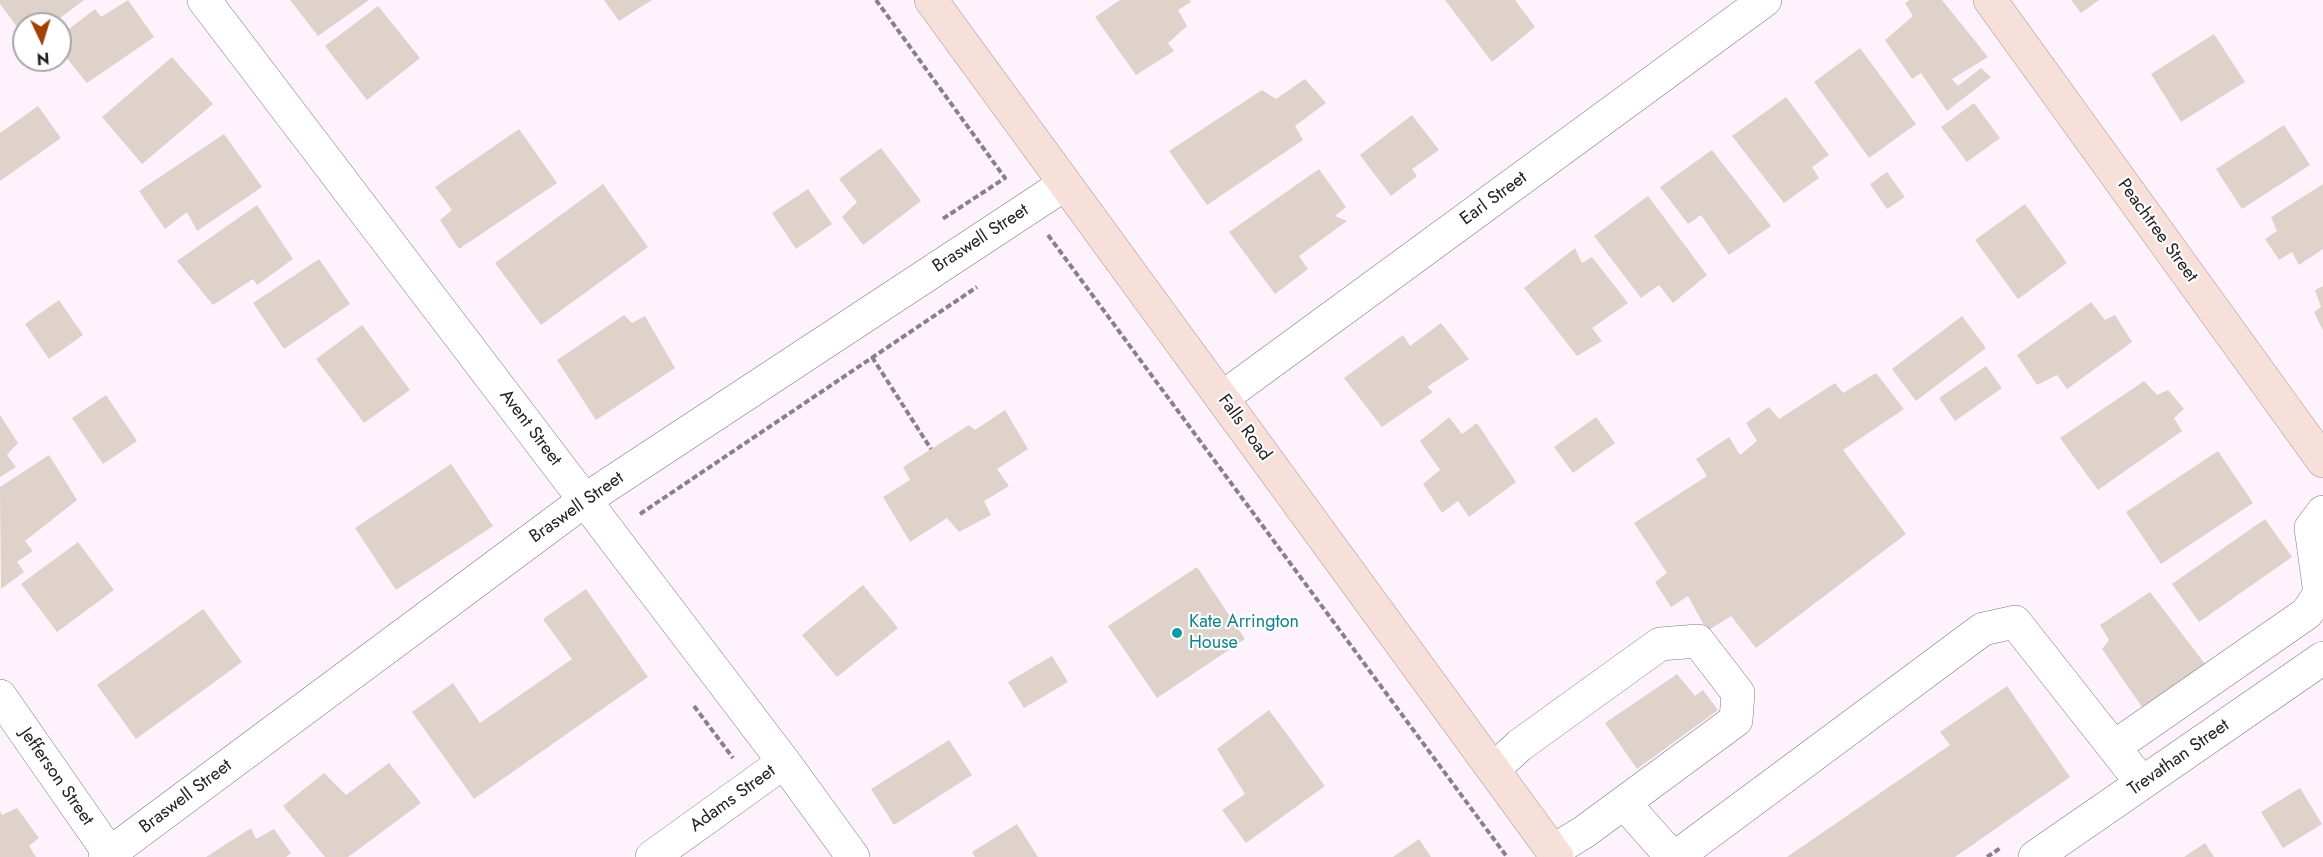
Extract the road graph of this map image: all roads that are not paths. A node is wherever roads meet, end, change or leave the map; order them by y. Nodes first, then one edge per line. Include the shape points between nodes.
1 (204, 0) edge
2 (931, 0) edge
3 (1765, 0) edge
4 (1990, 0) edge
5 (1065, 184) junction
6 (1222, 398) junction
7 (2323, 461) edge
8 (585, 500) junction
9 (2323, 512) edge
10 (2323, 658) edge
11 (2216, 676) junction
12 (0, 696) edge
13 (2242, 714) junction
14 (2114, 747) junction
15 (784, 762) junction
16 (1494, 769) junction
17 (2142, 783) junction
18 (1624, 803) junction
19 (1555, 854) edge
20 (109, 856) edge
21 (652, 857) edge
22 (853, 857) edge
23 (1674, 857) edge
24 (2036, 857) edge

1 - 8 street, Avent Street
2 - 5 main road, Falls Road
3 - 6 street, Earl Street
4 - 7 main road, Peachtree Street
5 - 6 main road, Falls Road
5 - 8 street, Braswell Street
6 - 16 main road, Falls Road
8 - 15 street, Avent Street
8 - 20 street, Braswell Street
9 - 11 street via 2311,528 2320,593 2307,613
10 - 13 street, Trevathan Street
11 - 13 street
11 - 14 street
12 - 20 street, Jefferson Street
13 - 17 street, Trevathan Street
14 - 17 street
14 - 23 street via 2015,622 1983,629
15 - 21 street, Adams Street
15 - 22 street, Avent Street
16 - 18 street via 1520,745 1660,644 1698,642 1738,693 1736,720
16 - 19 main road, Falls Road
17 - 24 street, Trevathan Street
18 - 19 street
18 - 23 street

